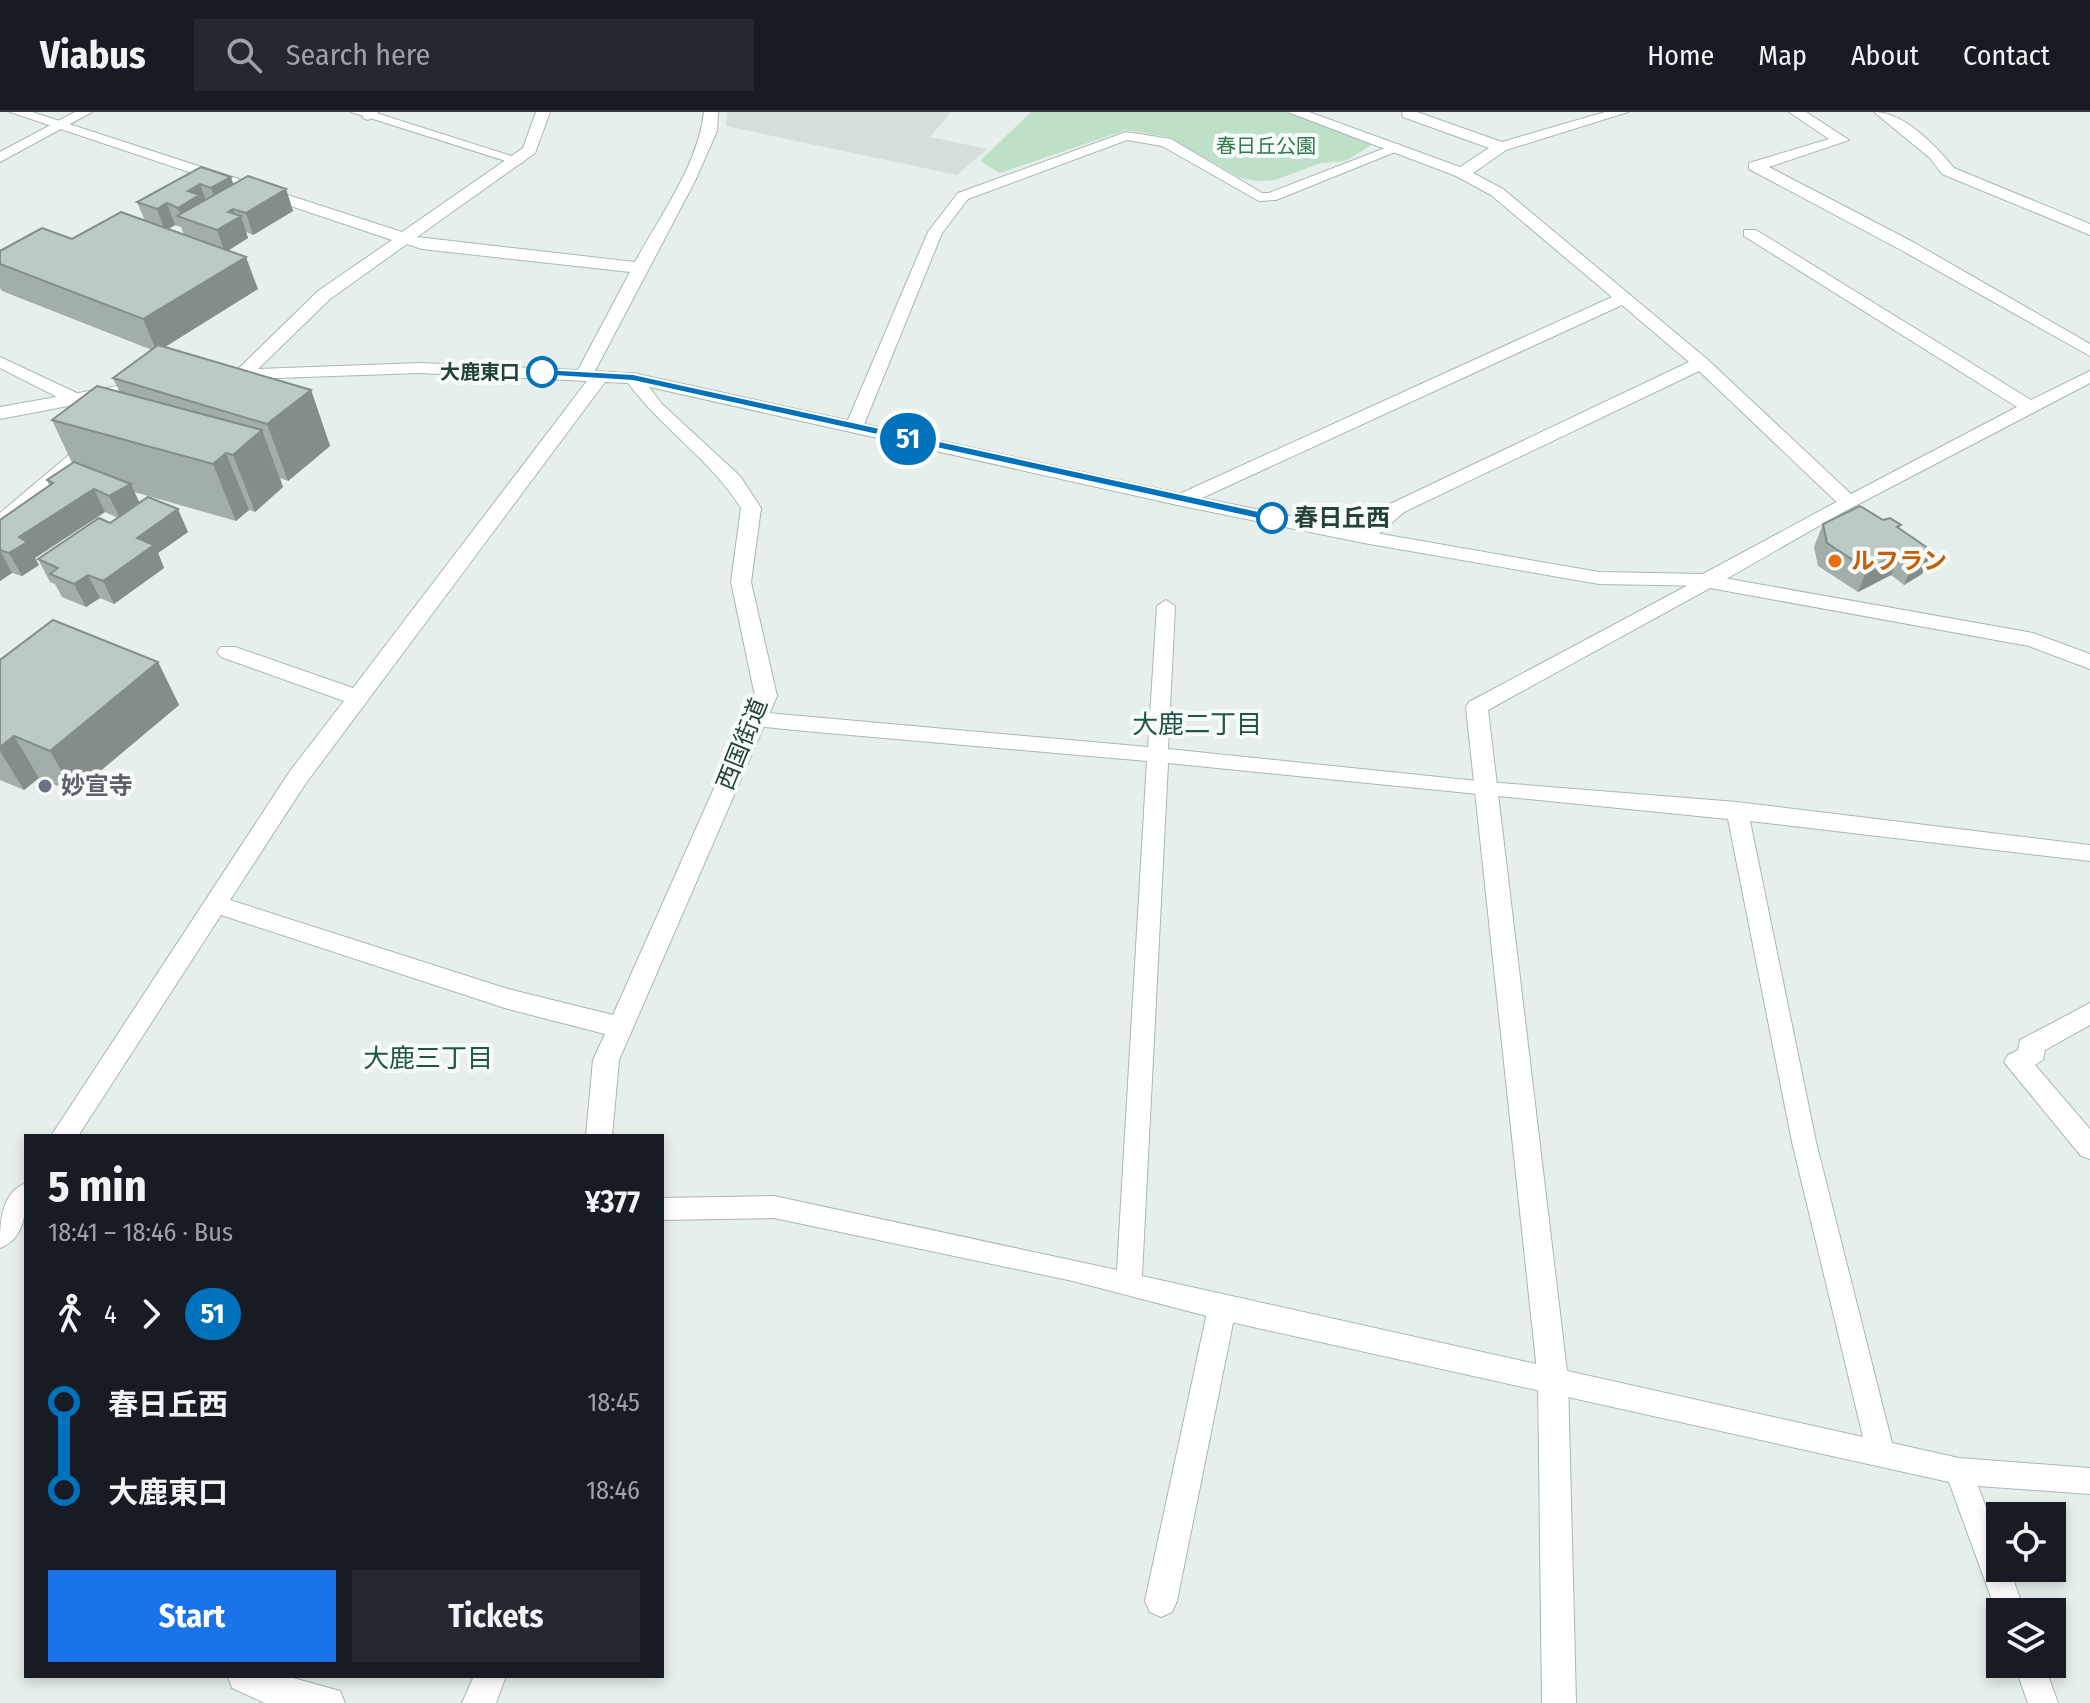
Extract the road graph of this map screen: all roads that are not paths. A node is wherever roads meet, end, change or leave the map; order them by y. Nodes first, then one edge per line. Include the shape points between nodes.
1 (17, 112) edge
2 (85, 112) edge
3 (543, 112) edge
4 (711, 112) edge
5 (1295, 112) edge
6 (1410, 112) edge
7 (1621, 112) edge
8 (1796, 112) edge
9 (1881, 112) edge
10 (366, 113) edge
11 (62, 125) junction
12 (1501, 147) junction
13 (1398, 148) junction
14 (0, 158) edge
15 (517, 160) junction
16 (1462, 173) junction
17 (2090, 230) edge
18 (1750, 233) dead end
19 (403, 238) junction
20 (640, 268) junction
21 (1623, 298) junction
22 (2090, 351) edge
23 (0, 362) edge
24 (1701, 363) junction
25 (242, 375) junction
26 (592, 375) junction
27 (2090, 376) edge
28 (198, 378) edge
29 (633, 378) junction
30 (171, 382) edge
31 (133, 388) junction
32 (75, 399) junction
33 (2031, 408) junction
34 (0, 413) edge
35 (854, 427) junction
36 (1182, 500) junction
37 (1849, 503) junction
38 (0, 523) edge
39 (1364, 537) junction
40 (1707, 581) junction
41 (1166, 606) dead end
42 (228, 652) dead end
43 (2090, 662) edge
44 (359, 698) junction
45 (755, 719) junction
46 (1159, 756) junction
47 (1486, 789) junction
48 (1737, 810) junction
49 (2090, 853) edge
50 (215, 904) junction
51 (2090, 1013) edge
52 (619, 1027) junction
53 (65, 1134) edge
54 (599, 1134) edge
55 (2090, 1148) edge
56 (24, 1198) edge
57 (664, 1209) edge
58 (0, 1236) edge
59 (1129, 1285) junction
60 (1222, 1308) junction
61 (1553, 1380) junction
62 (1881, 1455) junction
63 (1959, 1471) junction
64 (2090, 1481) edge
65 (2005, 1598) edge
66 (1161, 1601) dead end
67 (248, 1678) edge
68 (489, 1678) edge
69 (2034, 1678) edge
70 (328, 1703) edge
71 (479, 1703) edge
72 (1559, 1703) edge
73 (2043, 1703) edge

1 - 11 street
2 - 11 lane
3 - 15 street via 530,150
4 - 20 street via 709,131 687,181
5 - 13 street
6 - 12 street
7 - 12 street
8 - 22 street via 1841,140 1755,166
9 - 17 street via 1948,171
10 - 15 lane
11 - 14 lane
11 - 19 street
12 - 16 street
13 - 16 street
13 - 35 lane via 1259,197 1166,142 1126,136 963,196 935,232
15 - 19 street
16 - 21 street via 1497,192
18 - 33 street
19 - 20 street
19 - 25 street via 324,295
20 - 26 street
21 - 24 street
21 - 36 street
23 - 32 lane
24 - 37 street
24 - 39 street via 1397,508
25 - 26 street via 420,368
25 - 28 street
26 - 29 street
26 - 44 street
27 - 33 street
29 - 35 street
29 - 45 street, 西国街道 via 656,408 733,480 751,508 741,582 766,696
30 - 31 street
31 - 32 street
31 - 38 street via 105,435
32 - 34 street
33 - 37 street
35 - 36 street
36 - 39 street
37 - 40 street
39 - 40 street via 1599,578
40 - 43 street via 2033,640
40 - 47 street via 1477,707
41 - 46 lane
42 - 44 street
44 - 50 street via 298,777
45 - 46 lane
45 - 52 street, 西国街道
46 - 47 lane
46 - 59 lane
47 - 48 lane
47 - 61 street
48 - 49 lane
48 - 62 lane via 1804,1142
50 - 52 street via 508,999
50 - 53 street
51 - 55 street via 2029,1047 2034,1053 2017,1062
52 - 54 street, 西国街道 via 606,1060
56 - 58 street
57 - 59 lane via 774,1207
59 - 60 lane
60 - 61 lane
60 - 66 street
61 - 62 lane
61 - 72 street
62 - 63 lane
63 - 64 lane
63 - 65 lane
67 - 70 street
68 - 71 street
69 - 73 lane

